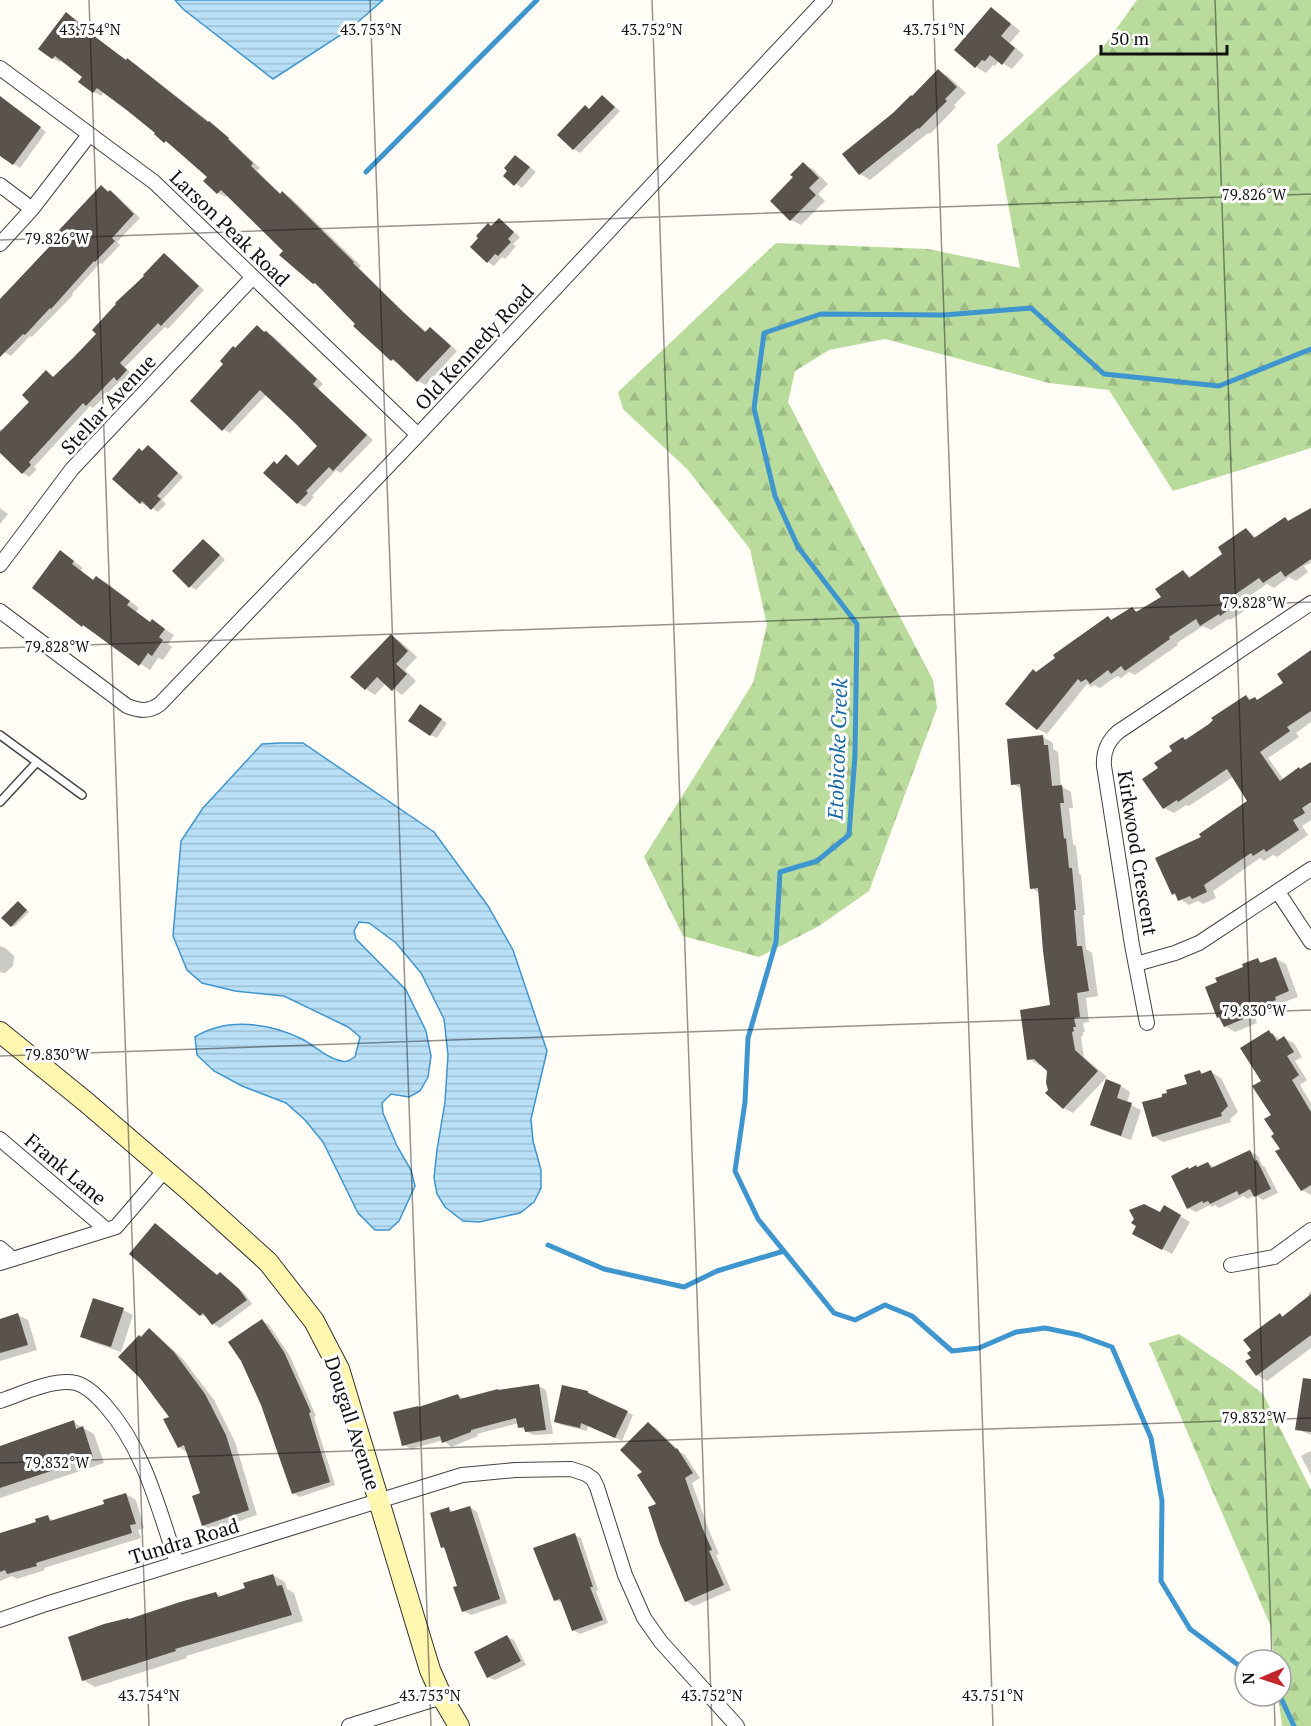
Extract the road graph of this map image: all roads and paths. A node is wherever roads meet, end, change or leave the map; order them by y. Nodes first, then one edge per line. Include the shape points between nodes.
1 (825, 0) edge
2 (0, 68) edge
3 (89, 135) junction
4 (0, 184) edge
5 (32, 208) junction
6 (0, 244) edge
7 (254, 277) junction
8 (418, 435) junction
9 (0, 565) edge
10 (1311, 603) edge
11 (0, 611) edge
12 (0, 735) edge
13 (37, 762) junction
14 (82, 795) dead end
15 (0, 802) edge
16 (1311, 869) edge
17 (1278, 892) junction
18 (1311, 942) edge
19 (1137, 964) junction
20 (1147, 1023) dead end
21 (0, 1032) edge
22 (0, 1139) edge
23 (165, 1170) junction
24 (107, 1230) junction
25 (1311, 1230) edge
26 (0, 1248) edge
27 (6, 1261) edge
28 (1231, 1265) dead end
29 (0, 1401) edge
30 (379, 1500) junction
31 (177, 1563) junction
32 (0, 1620) edge
33 (442, 1697) junction
34 (349, 1726) edge
35 (459, 1726) edge
36 (737, 1726) edge

1 - 8 street, Old Kennedy Road
2 - 3 street, Larson Peak Road
3 - 5 street
3 - 7 street, Larson Peak Road via 154,182
4 - 5 street
5 - 6 street
7 - 8 street, Larson Peak Road
7 - 9 street, Stellar Avenue via 72,469
8 - 11 street, Old Kennedy Road via 153,708 143,711 128,706
10 - 19 street, Kirkwood Crescent via 1118,732 1106,747 1104,766
12 - 13 lane
13 - 14 lane
13 - 15 lane
16 - 17 street, Kirkwood Crescent
17 - 18 street
17 - 19 street, Kirkwood Crescent via 1199,943
19 - 20 street, Kirkwood Crescent
21 - 23 street, Dougall Avenue
22 - 24 street, Frank Lane
23 - 24 street via 122,1221
23 - 30 street, Dougall Avenue via 268,1262 314,1321 339,1369
24 - 27 street
25 - 28 street via 1274,1257
26 - 27 street
29 - 31 street via 69,1382 99,1398 130,1438 142,1461
30 - 31 street, Tundra Road
30 - 33 street, Dougall Avenue via 430,1670
30 - 36 street, Tundra Road via 484,1471 571,1469 586,1474 597,1487 644,1618
31 - 32 street, Tundra Road
33 - 34 street
33 - 35 street, Dougall Avenue

